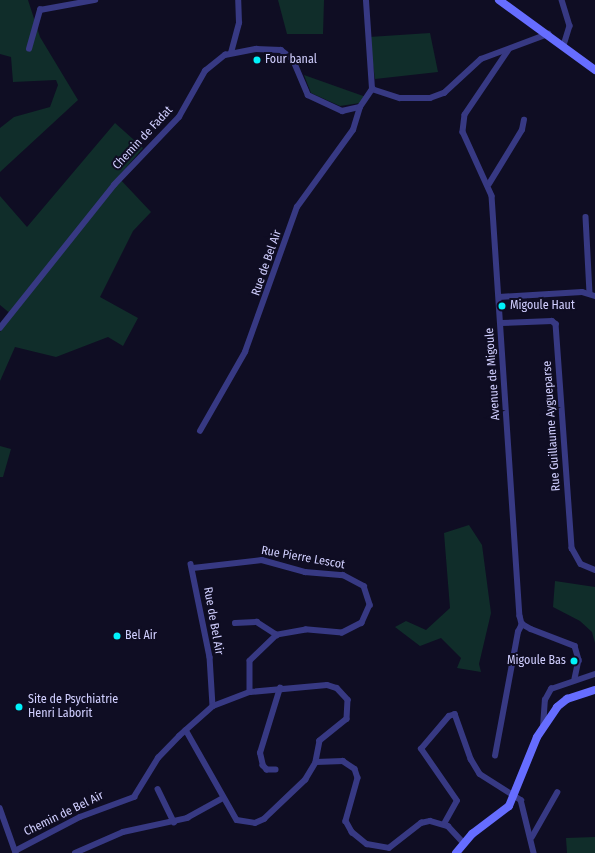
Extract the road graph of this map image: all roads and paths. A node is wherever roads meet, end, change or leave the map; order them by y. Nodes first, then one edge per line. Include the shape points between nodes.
1 (95, 0) edge
2 (238, 0) edge
3 (366, 0) edge
4 (499, 0) edge
5 (562, 0) edge
6 (548, 34) junction
7 (564, 46) junction
8 (29, 49) dead end
9 (509, 50) junction
10 (231, 53) junction
11 (488, 56) junction
12 (500, 63) junction
13 (595, 70) edge
14 (372, 89) junction
15 (360, 107) junction
16 (524, 120) dead end
17 (489, 184) junction
18 (586, 217) dead end
19 (593, 295) edge
20 (499, 297) junction
21 (501, 323) junction
22 (0, 328) edge
23 (200, 431) dead end
24 (192, 566) joint
25 (595, 570) edge
26 (235, 623) dead end
27 (522, 624) junction
28 (277, 635) junction
29 (595, 674) edge
30 (575, 679) junction
31 (280, 688) junction
32 (595, 690) edge
33 (250, 692) junction
34 (213, 706) junction
35 (543, 727) junction
36 (186, 730) junction
37 (495, 756) dead end
38 (316, 762) junction
39 (276, 770) dead end
40 (158, 789) dead end
41 (557, 793) dead end
42 (515, 797) junction
43 (223, 798) junction
44 (0, 808) edge
45 (174, 822) junction
46 (444, 824) junction
47 (534, 835) junction
48 (464, 843) junction
49 (15, 852) edge
50 (75, 853) edge
51 (456, 853) edge
52 (534, 853) edge

1 - 8 street via 40,10
2 - 10 street via 239,23
3 - 14 street
4 - 6 street
5 - 7 street via 570,26
6 - 7 street
6 - 9 street
7 - 13 street
9 - 11 street
9 - 12 street, Avenue de Migoule
10 - 15 street, Chemin de Fadat via 268,48 281,50 293,59 308,95 342,111
10 - 22 street, Chemin de Fadat via 205,71 179,117 114,186
11 - 12 street
11 - 14 street via 471,65 444,93 430,98 400,98
12 - 17 street, Avenue de Migoule via 462,122 463,132
14 - 15 street
15 - 23 street, Rue de Bel Air via 353,130 297,208 245,352
16 - 17 street via 522,130
17 - 20 street, Avenue de Migoule
18 - 19 street
19 - 20 street
20 - 21 street, Avenue de Migoule
21 - 25 street, Rue Guillaume Aygueparse via 552,321 556,324 572,548 581,564
21 - 27 street, Avenue de Migoule
24 - 28 street, Rue Pierre Lescot via 262,560 305,572 343,575 361,583 370,595 368,614 351,631 334,634 292,630
24 - 34 street, Rue de Bel Air via 210,657
26 - 28 street via 257,622
27 - 30 street via 576,646 579,660
27 - 37 street via 518,632
28 - 33 street via 250,662
29 - 30 street
30 - 35 street via 555,686 547,695
31 - 33 street
31 - 38 street via 327,685 337,688 348,700 347,719 320,740
31 - 39 street via 260,754 263,766
32 - 35 street via 562,702
33 - 34 street
34 - 36 street, Chemin de Bel Air
35 - 42 street
36 - 43 street
36 - 49 street, Chemin de Bel Air via 158,758 134,797 92,811
38 - 43 street via 305,780 264,819 255,823 238,820
38 - 46 street via 344,761 355,769 357,788 346,821 352,832 376,848 389,848 422,823 430,821
40 - 45 street
41 - 47 street
42 - 46 street via 480,774 471,760 457,718 452,714 422,749 457,801
42 - 47 street via 521,800
42 - 48 street via 500,814
43 - 45 street
44 - 49 street
45 - 50 street via 123,832
46 - 48 street
47 - 52 street
48 - 51 street

